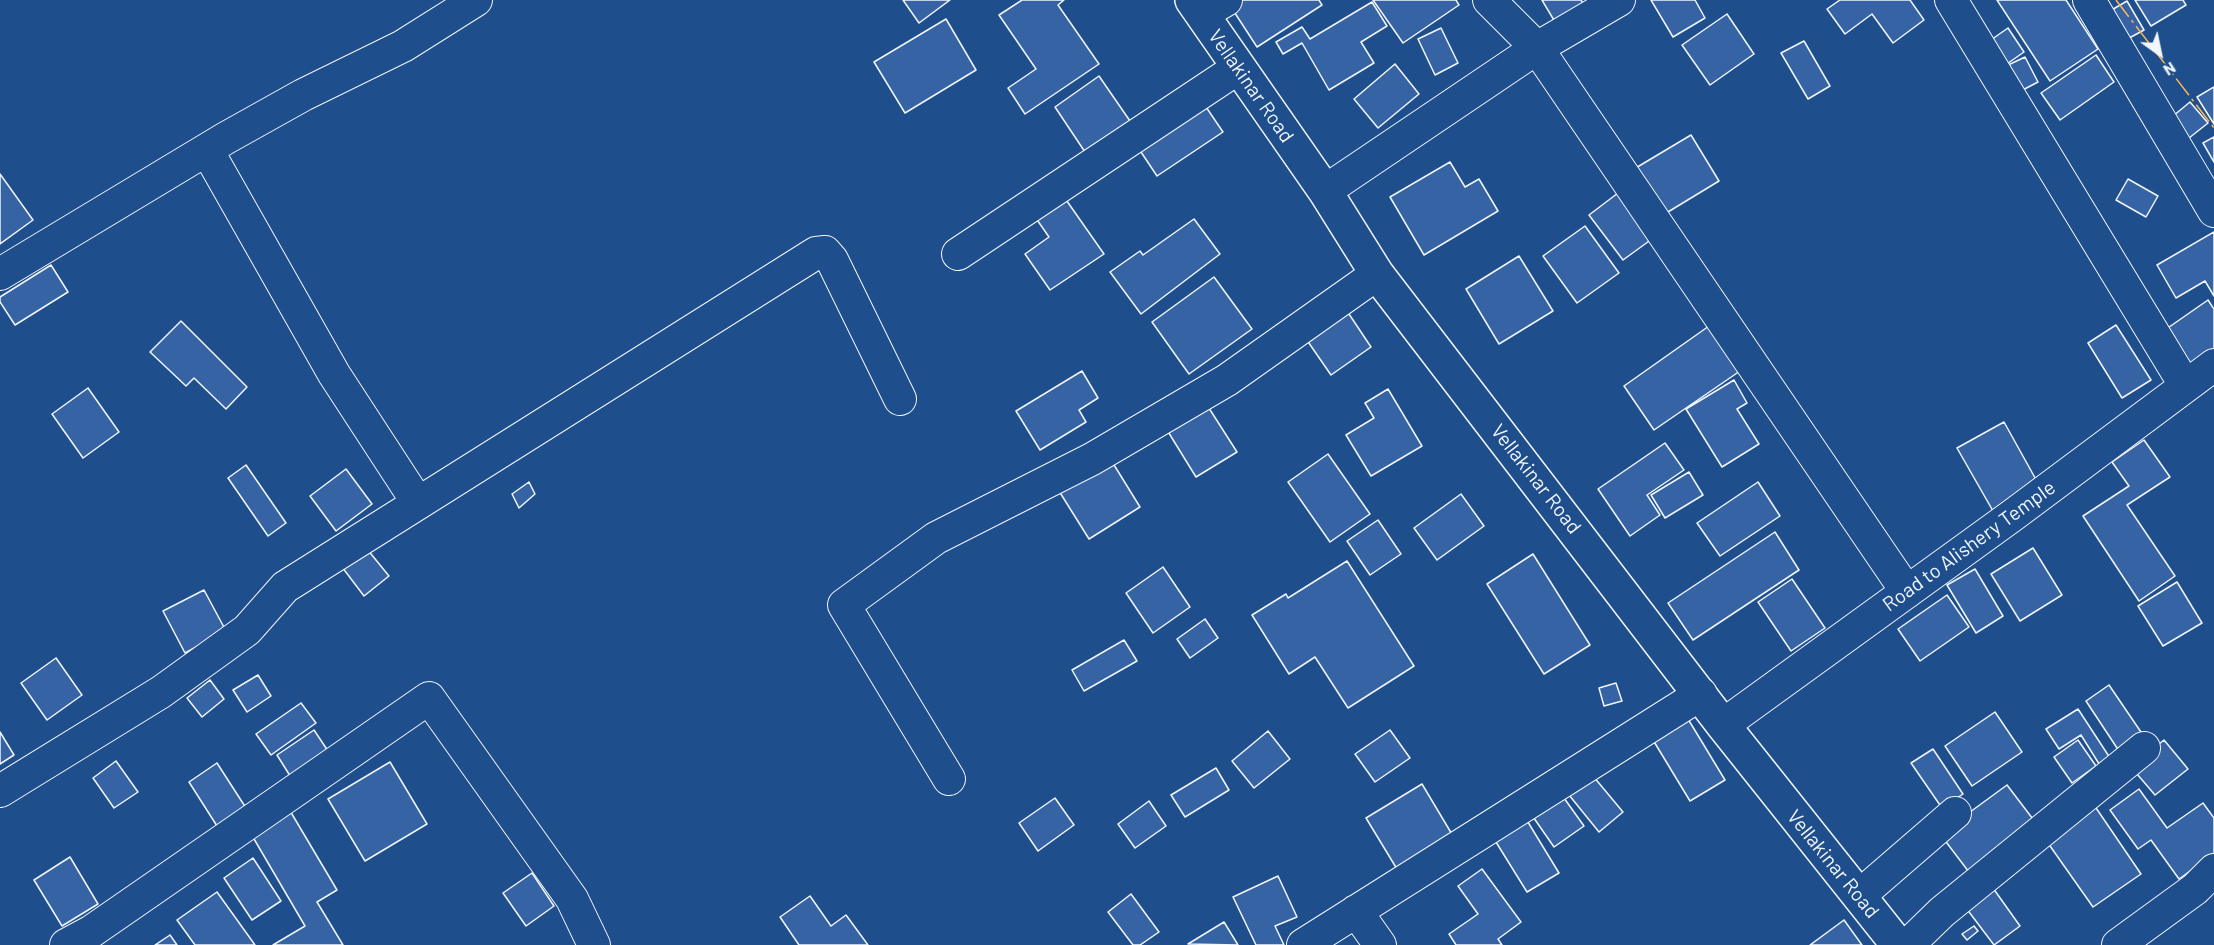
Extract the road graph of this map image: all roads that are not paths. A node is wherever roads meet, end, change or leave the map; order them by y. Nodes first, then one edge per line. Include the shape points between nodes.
1 (476, 0) edge
2 (1490, 0) edge
3 (1619, 0) edge
4 (1951, 0) edge
5 (2089, 0) edge
6 (1207, 5) edge
7 (1537, 48) junction
8 (1238, 68) junction
9 (207, 150) junction
10 (1325, 191) junction
11 (2214, 211) edge
12 (958, 254) dead end
13 (0, 274) edge
14 (1377, 274) junction
15 (2214, 365) edge
16 (2185, 385) junction
17 (900, 399) dead end
18 (418, 503) junction
19 (1907, 592) junction
20 (1701, 694) junction
21 (1723, 725) junction
22 (2144, 748) dead end
23 (949, 779) dead end
24 (0, 791) edge
25 (1955, 813) dead end
26 (2214, 870) edge
27 (1859, 896) junction
28 (1356, 911) junction
29 (66, 945) edge
30 (594, 945) edge
31 (1303, 945) edge
32 (1380, 945) edge
33 (1898, 945) edge
34 (1908, 945) edge
35 (2118, 945) edge

1 - 9 street via 403,46 303,95
2 - 7 street
3 - 7 street
4 - 16 street
5 - 11 street
6 - 8 main road, Vellakinar Road
7 - 10 street
7 - 19 street
8 - 10 main road, Vellakinar Road
8 - 12 street
9 - 13 street
9 - 18 street via 334,374
10 - 14 main road, Vellakinar Road
14 - 20 main road, Vellakinar Road
14 - 23 street via 1227,380 1092,459 936,538 844,605
15 - 16 street, Road to Alishery Temple
16 - 19 street, Road to Alishery Temple
17 - 18 street via 832,260 825,252 816,253
18 - 24 street via 285,587 247,630 161,692
19 - 21 street, Road to Alishery Temple
20 - 21 main road, Vellakinar Road
20 - 28 street
21 - 27 main road, Vellakinar Road
22 - 34 street via 1942,912
25 - 27 street
26 - 35 street via 2195,889
27 - 33 main road, Vellakinar Road
28 - 31 street
28 - 32 street
29 - 30 street via 92,931 429,698 572,899

